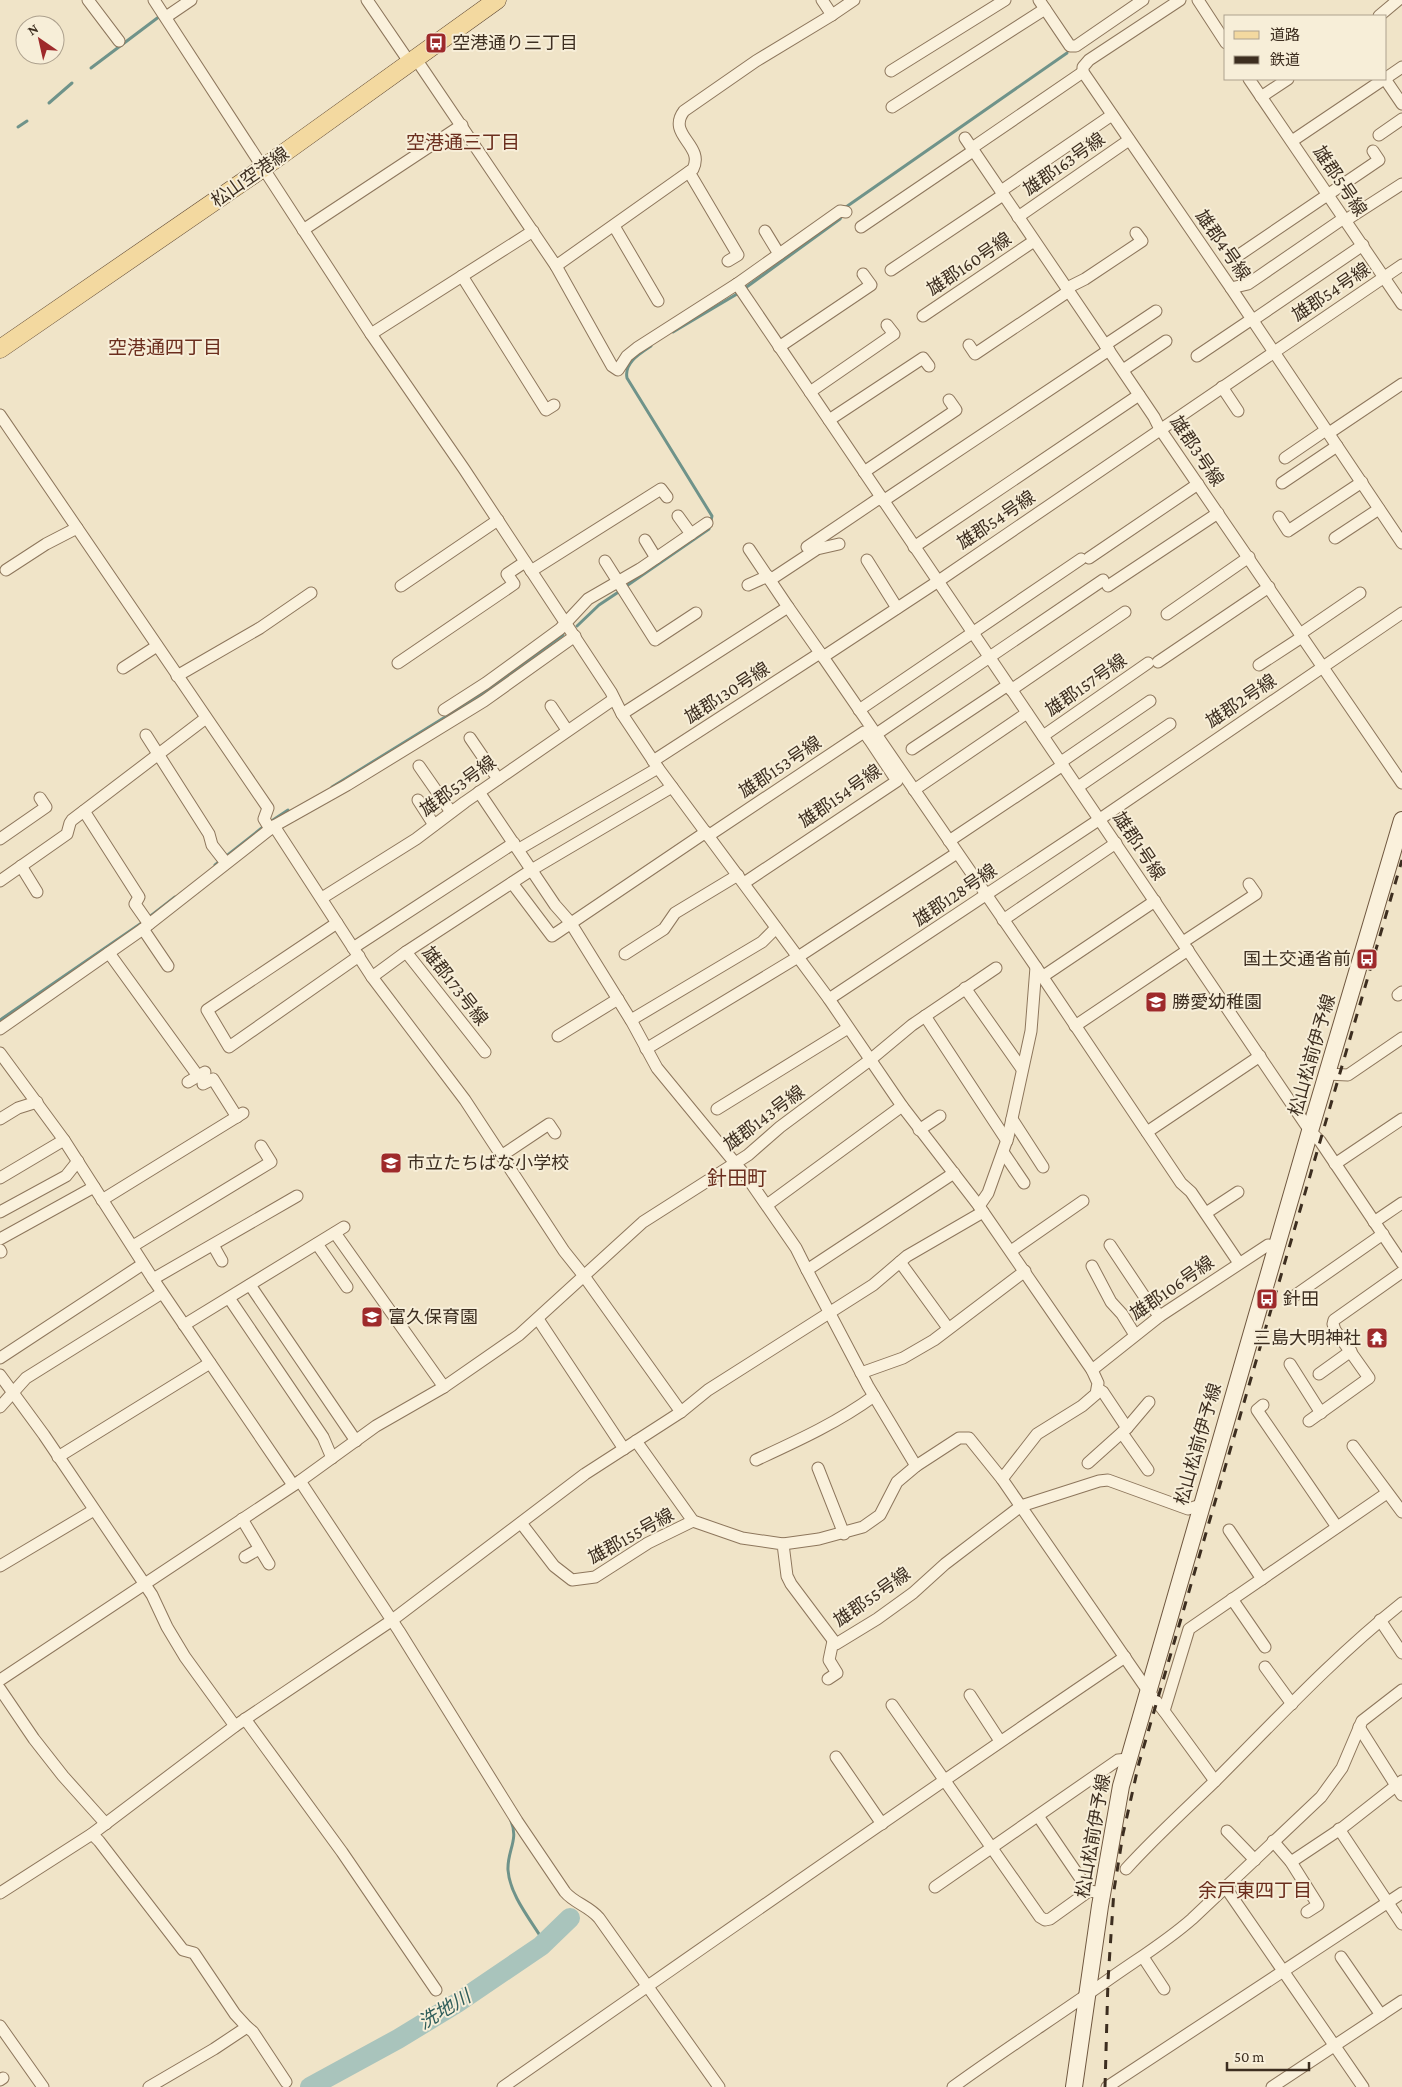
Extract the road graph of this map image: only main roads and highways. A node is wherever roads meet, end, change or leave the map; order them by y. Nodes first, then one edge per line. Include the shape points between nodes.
1 (497, 0) edge
2 (0, 349) edge
3 (1402, 820) edge
4 (1074, 2087) edge

1 - 2 main road, 松山空港線 via 263,168
3 - 4 main road, 松山松前伊予線 via 1120,1786 1096,1892 1088,1995

